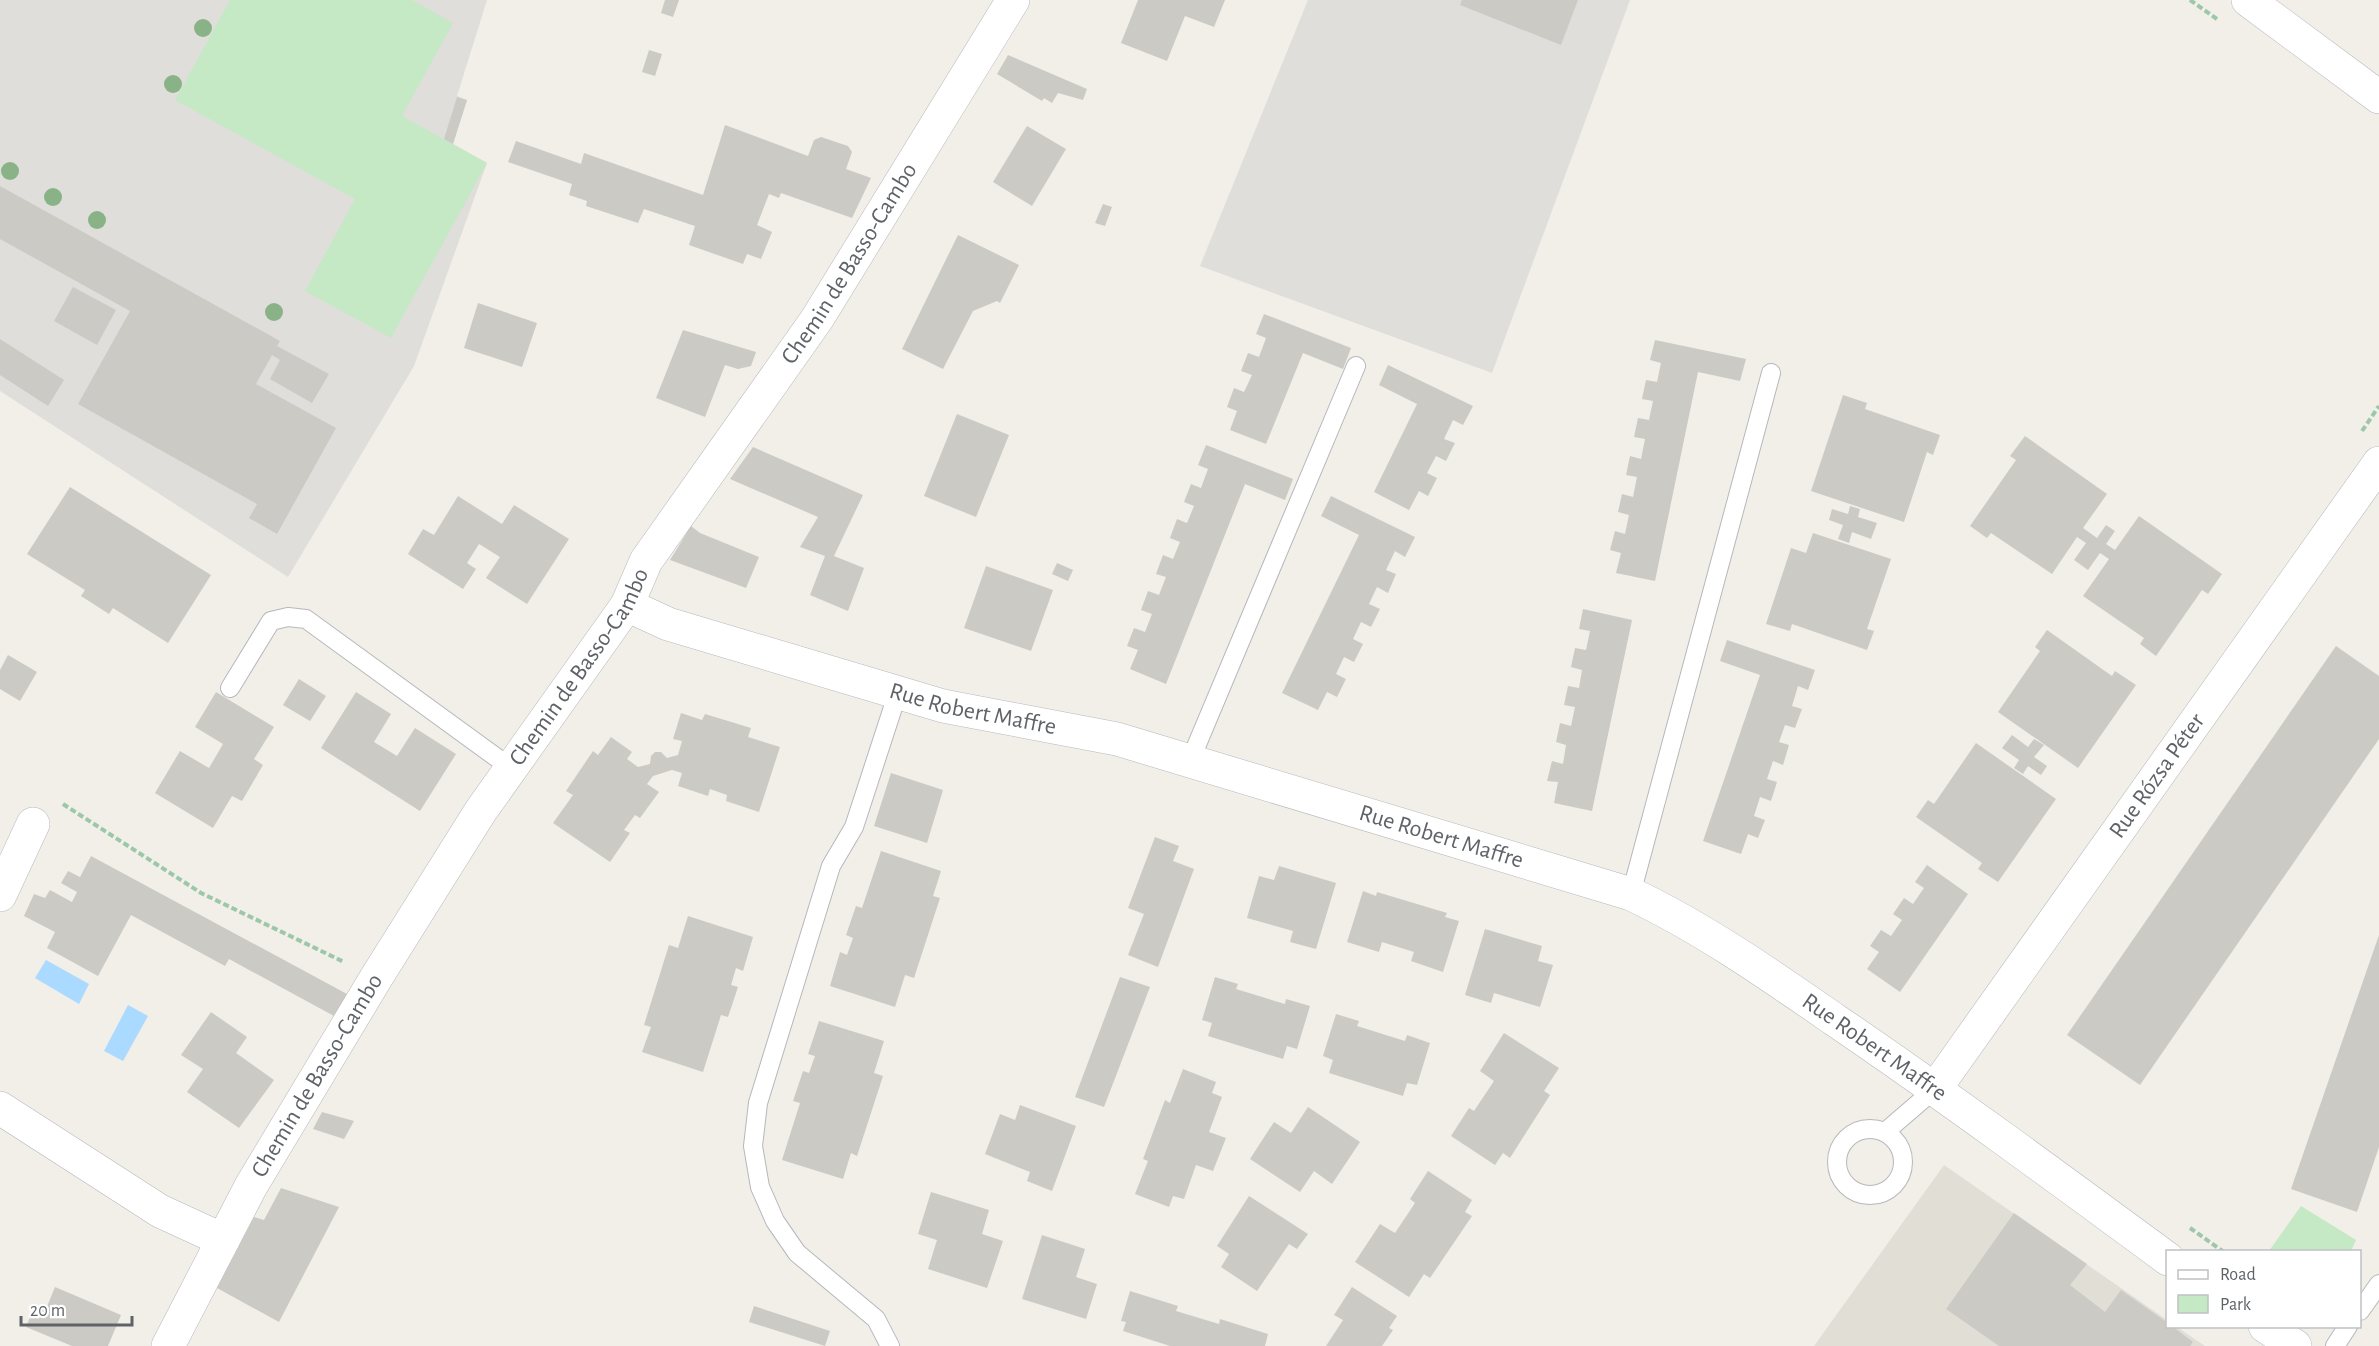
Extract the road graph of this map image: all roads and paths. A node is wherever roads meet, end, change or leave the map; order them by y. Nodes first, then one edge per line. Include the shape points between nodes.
1 (1013, 0) edge
2 (2248, 0) edge
3 (2379, 97) edge
4 (1356, 366) dead end
5 (1771, 373) dead end
6 (2379, 463) edge
7 (627, 605) junction
8 (230, 688) dead end
9 (898, 692) junction
10 (1191, 761) junction
11 (511, 768) junction
12 (57, 800) dead end
13 (33, 824) dead end
14 (1631, 894) junction
15 (0, 896) edge
16 (376, 978) junction
17 (1935, 1089) junction
18 (0, 1108) edge
19 (1885, 1132) dead end
20 (223, 1240) junction
21 (2166, 1258) edge
22 (2379, 1284) edge
23 (2361, 1310) edge
24 (2268, 1328) edge
25 (2347, 1328) edge
26 (168, 1346) edge
27 (890, 1346) edge
28 (2295, 1346) edge
29 (2335, 1346) edge

1 - 7 street, Chemin de Basso-Cambo via 818,319 646,561
2 - 3 street
4 - 10 lane
5 - 14 lane
6 - 17 street, Rue Rózsa Péter
7 - 9 street, Rue Robert Maffre via 668,624
7 - 11 street, Chemin de Basso-Cambo
8 - 11 lane via 271,621 288,617 306,619
9 - 10 street, Rue Robert Maffre via 943,706 1117,739
9 - 27 lane via 854,826 831,866 758,1103 753,1146 760,1187 797,1253 876,1319
10 - 14 street, Rue Robert Maffre
11 - 16 street, Chemin de Basso-Cambo
12 - 16 path via 201,893
13 - 15 street
14 - 17 street, Rue Robert Maffre via 1670,912
16 - 20 street, Chemin de Basso-Cambo via 251,1186
17 - 19 lane
17 - 21 street, Rue Robert Maffre
18 - 20 street via 160,1211
20 - 26 street, Chemin de Basso-Cambo
22 - 23 lane
24 - 28 street
25 - 29 lane

